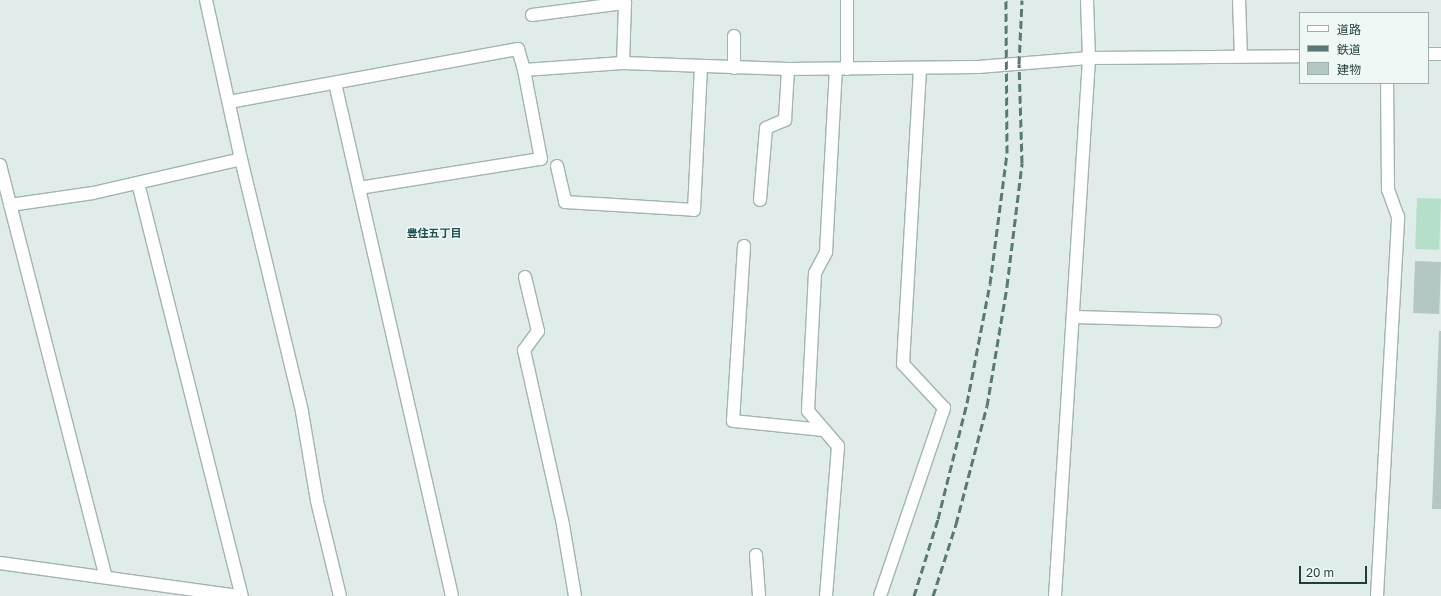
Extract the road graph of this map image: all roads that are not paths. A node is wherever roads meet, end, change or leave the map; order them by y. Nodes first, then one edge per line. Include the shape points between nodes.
1 (206, 0) edge
2 (847, 0) edge
3 (1088, 0) edge
4 (1239, 0) edge
5 (532, 15) dead end
6 (734, 36) dead end
7 (1429, 54) edge
8 (1441, 54) edge
9 (1241, 56) junction
10 (1299, 56) edge
11 (1090, 58) junction
12 (623, 63) junction
13 (701, 66) junction
14 (734, 68) junction
15 (920, 68) junction
16 (788, 69) junction
17 (842, 69) junction
18 (524, 70) junction
19 (335, 83) junction
20 (1387, 84) edge
21 (229, 102) junction
22 (241, 159) junction
23 (0, 165) edge
24 (557, 166) dead end
25 (138, 183) junction
26 (359, 188) junction
27 (760, 200) dead end
28 (10, 205) junction
29 (744, 246) dead end
30 (526, 277) dead end
31 (1073, 317) junction
32 (1215, 321) dead end
33 (823, 430) junction
34 (756, 555) dead end
35 (0, 563) edge
36 (106, 577) junction
37 (176, 592) edge
38 (238, 596) edge
39 (242, 596) edge
40 (340, 596) edge
41 (452, 596) edge
42 (575, 596) edge
43 (759, 596) edge
44 (826, 596) edge
45 (880, 596) edge
46 (1056, 596) edge
47 (1377, 596) edge

1 - 21 street
2 - 17 street
3 - 11 street
4 - 9 street
5 - 12 street via 625,3
6 - 14 street
7 - 8 street
9 - 10 street
9 - 11 street
11 - 15 street via 978,67
11 - 31 street
12 - 13 street
12 - 18 street
13 - 14 street
13 - 24 street via 694,210 565,202
14 - 16 street
15 - 17 street
15 - 45 street via 903,364 944,408
16 - 17 street
16 - 27 street via 785,120 766,128
17 - 33 street via 826,252 815,273 808,410
18 - 19 street via 518,49
18 - 26 street via 541,159
19 - 21 street
19 - 26 street
20 - 47 street via 1388,190 1398,217
21 - 22 street
22 - 25 street
22 - 40 street via 302,412 317,501
23 - 28 street
25 - 28 street via 92,193
25 - 39 street
26 - 41 street
28 - 36 street
29 - 33 street via 733,421
30 - 42 street via 538,331 524,350 563,525
31 - 32 street
31 - 46 street
33 - 44 street via 838,446
34 - 43 street
35 - 36 street
36 - 37 street
37 - 38 street

